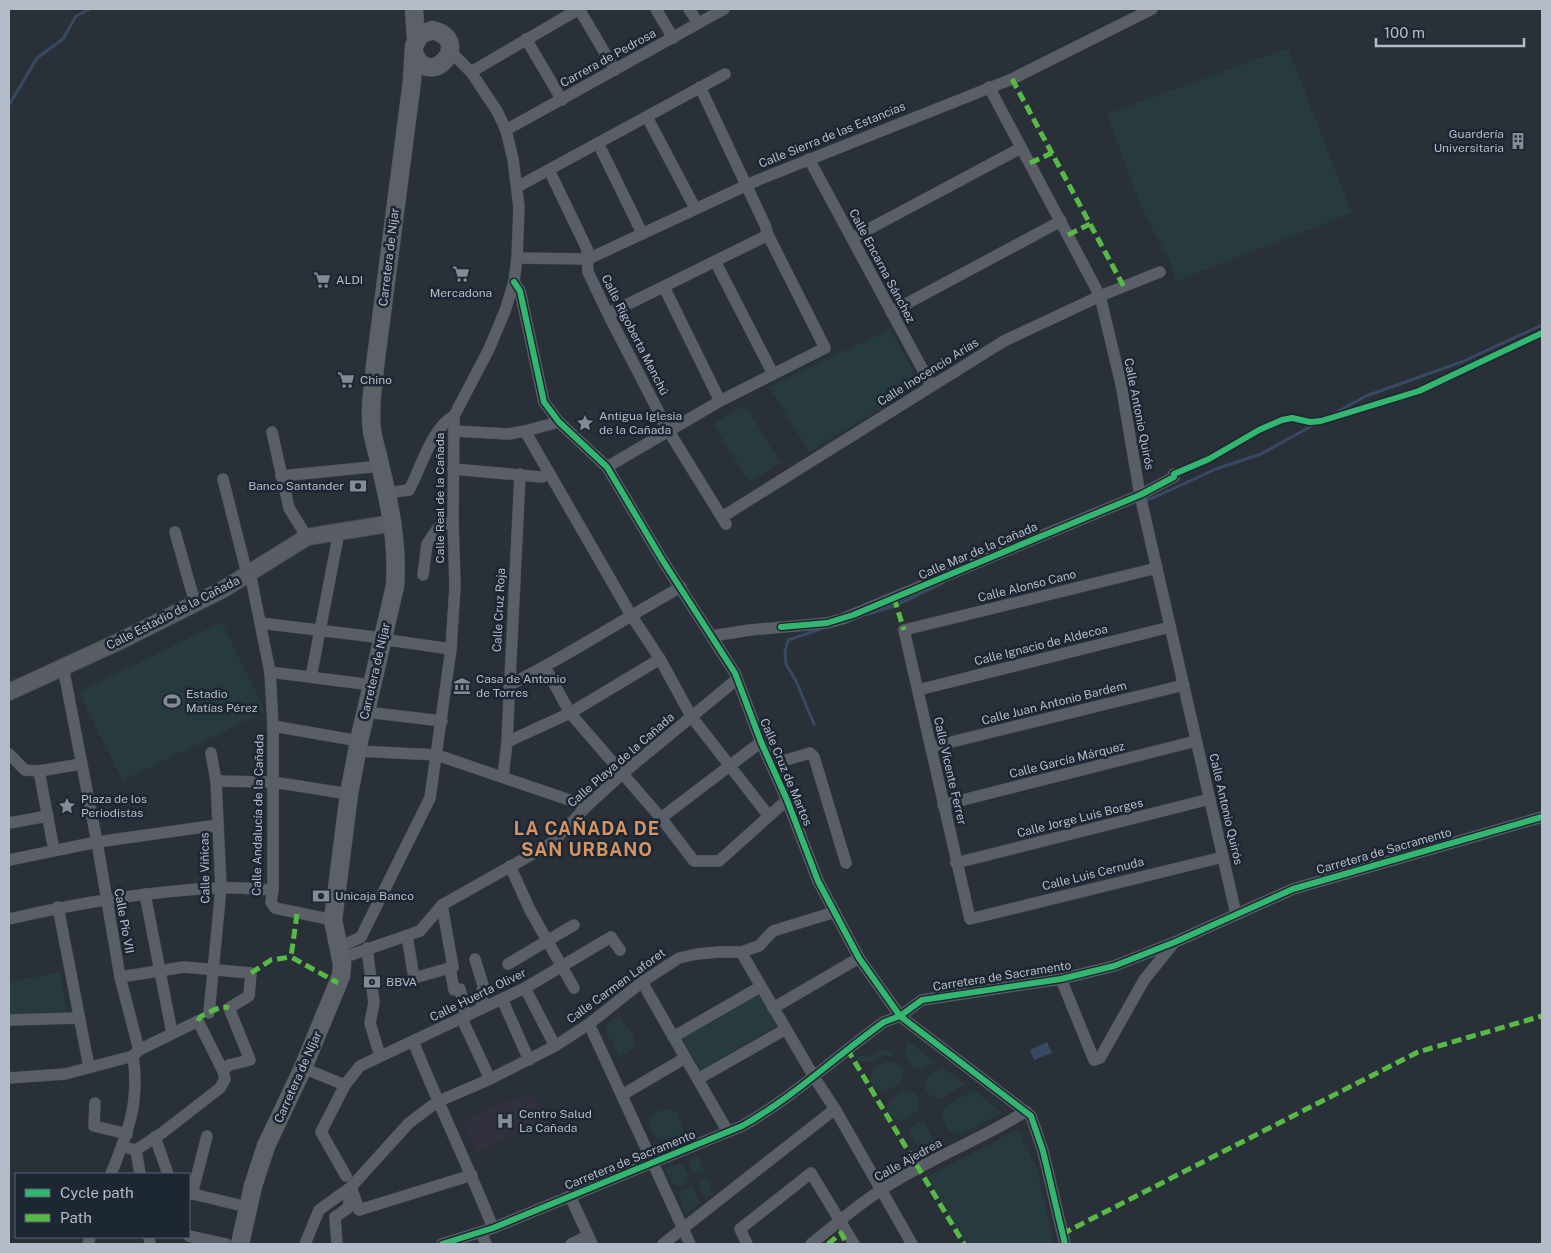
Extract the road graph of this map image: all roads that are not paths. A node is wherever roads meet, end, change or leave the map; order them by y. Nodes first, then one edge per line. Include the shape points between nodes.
1 (414, 9) edge
2 (424, 9) edge
3 (579, 9) edge
4 (656, 9) edge
5 (689, 9) edge
6 (724, 9) edge
7 (1152, 9) edge
8 (698, 23) junction
9 (439, 32) junction
10 (673, 38) junction
11 (526, 39) junction
12 (415, 46) junction
13 (450, 51) junction
14 (426, 66) junction
15 (615, 70) junction
16 (471, 72) junction
17 (725, 74) dead end
18 (412, 81) junction
19 (700, 87) junction
20 (989, 87) junction
21 (562, 100) junction
22 (648, 116) junction
23 (506, 130) junction
24 (598, 143) junction
25 (1021, 148) junction
26 (809, 159) junction
27 (549, 170) junction
28 (746, 186) junction
29 (517, 187) junction
30 (695, 208) junction
31 (1060, 221) junction
32 (642, 233) junction
33 (768, 235) junction
34 (852, 238) junction
35 (517, 258) junction
36 (588, 259) junction
37 (715, 261) junction
38 (1160, 272) dead end
39 (514, 282) junction
40 (664, 287) junction
41 (1100, 296) junction
42 (891, 312) junction
43 (608, 314) junction
44 (773, 374) junction
45 (931, 385) junction
46 (720, 401) junction
47 (454, 416) junction
48 (559, 422) junction
49 (668, 430) junction
50 (454, 431) junction
51 (525, 431) junction
52 (272, 432) dead end
53 (381, 466) junction
54 (607, 467) junction
55 (453, 469) junction
56 (549, 473) junction
57 (520, 474) junction
58 (1174, 474) dead end
59 (281, 476) junction
60 (223, 479) dead end
61 (387, 493) junction
62 (1141, 499) junction
63 (453, 521) junction
64 (724, 521) joint
65 (393, 523) junction
66 (175, 532) dead end
67 (339, 532) junction
68 (307, 537) junction
69 (1157, 568) junction
70 (250, 573) junction
71 (423, 575) dead end
72 (681, 587) junction
73 (195, 603) junction
74 (630, 614) junction
75 (260, 623) junction
76 (1170, 627) junction
77 (320, 630) junction
78 (904, 630) joint
79 (712, 636) junction
80 (383, 638) junction
81 (451, 648) junction
82 (660, 659) junction
83 (63, 667) junction
84 (545, 667) junction
85 (270, 672) junction
86 (311, 677) junction
87 (736, 680) junction
88 (372, 685) junction
89 (509, 685) junction
90 (1184, 685) junction
91 (918, 690) junction
92 (9, 692) edge
93 (366, 712) junction
94 (570, 713) junction
95 (691, 716) junction
96 (442, 721) junction
97 (273, 726) junction
98 (1196, 741) junction
99 (507, 742) junction
100 (761, 742) junction
101 (358, 746) junction
102 (931, 747) junction
103 (211, 753) dead end
104 (9, 754) edge
105 (437, 755) junction
106 (81, 764) junction
107 (772, 764) junction
108 (729, 765) junction
109 (39, 771) junction
110 (622, 774) junction
111 (503, 777) junction
112 (216, 782) junction
113 (273, 782) junction
114 (348, 794) junction
115 (1210, 799) junction
116 (787, 800) junction
117 (943, 805) junction
118 (587, 806) junction
119 (768, 815) junction
120 (48, 816) junction
121 (1542, 817) edge
122 (661, 818) junction
123 (9, 824) edge
124 (218, 826) junction
125 (97, 842) junction
126 (54, 850) junction
127 (1223, 857) junction
128 (9, 860) edge
129 (956, 862) junction
130 (846, 863) dead end
131 (510, 866) junction
132 (221, 888) junction
133 (273, 890) junction
134 (145, 894) junction
135 (106, 899) junction
136 (442, 905) junction
137 (58, 907) junction
138 (835, 912) junction
139 (1236, 914) junction
140 (9, 919) edge
141 (970, 919) joint
142 (333, 920) junction
143 (574, 925) dead end
144 (407, 936) junction
145 (547, 941) junction
146 (1174, 942) junction
147 (367, 948) junction
148 (620, 950) dead end
149 (741, 952) junction
150 (341, 953) junction
151 (859, 958) junction
152 (475, 959) dead end
153 (508, 964) dead end
154 (563, 966) junction
155 (213, 968) junction
156 (450, 968) junction
157 (159, 971) junction
158 (120, 977) junction
159 (1061, 979) junction
160 (642, 982) junction
161 (760, 987) junction
162 (525, 988) junction
163 (574, 988) dead end
164 (502, 999) junction
165 (773, 1008) junction
166 (481, 1009) junction
167 (209, 1013) dead end
168 (900, 1016) junction
169 (79, 1018) junction
170 (464, 1018) junction
171 (9, 1020) edge
172 (589, 1024) junction
173 (786, 1029) junction
174 (172, 1033) junction
175 (673, 1037) junction
176 (413, 1041) junction
177 (555, 1046) junction
178 (136, 1053) junction
179 (380, 1056) junction
180 (685, 1058) junction
181 (529, 1060) junction
182 (89, 1067) junction
183 (303, 1068) junction
184 (224, 1071) junction
185 (814, 1077) junction
186 (9, 1078) edge
187 (490, 1079) junction
188 (698, 1079) junction
189 (345, 1084) junction
190 (622, 1095) junction
191 (437, 1102) junction
192 (95, 1103) dead end
193 (835, 1109) junction
194 (1026, 1112) junction
195 (728, 1132) junction
196 (127, 1134) junction
197 (207, 1136) dead end
198 (155, 1137) junction
199 (122, 1147) junction
200 (136, 1150) junction
201 (652, 1164) junction
202 (111, 1173) edge
203 (140, 1173) edge
204 (168, 1173) edge
205 (472, 1175) junction
206 (346, 1176) dead end
207 (352, 1187) junction
208 (881, 1190) junction
209 (190, 1194) edge
210 (570, 1196) junction
211 (248, 1207) junction
212 (841, 1221) junction
213 (493, 1228) junction
214 (683, 1228) junction
215 (481, 1232) junction
216 (190, 1236) edge
217 (590, 1240) edge
218 (226, 1244) edge
219 (240, 1244) edge
220 (305, 1244) edge
221 (337, 1244) edge
222 (442, 1244) edge
223 (486, 1244) edge
224 (571, 1244) edge
225 (663, 1244) edge
226 (690, 1244) edge
227 (747, 1244) edge
228 (811, 1244) edge
229 (854, 1244) edge
230 (912, 1244) edge
231 (1065, 1244) edge

1 - 12 main road, Carretera de Níjar
2 - 9 main road
3 - 11 street
3 - 15 street
4 - 10 street
5 - 8 street
6 - 8 street, Carrera de Pedrosa
7 - 20 street, Calle Sierra de las Estancias
8 - 10 street, Carrera de Pedrosa
9 - 12 main road via 425,32
9 - 13 main road via 448,40
10 - 15 street, Carrera de Pedrosa
11 - 16 street
11 - 21 street
12 - 14 main road via 421,63
12 - 18 main road, Carretera de Níjar
13 - 14 main road via 441,64
13 - 16 street, Calle Real de la Cañada
14 - 18 main road
15 - 21 street, Carrera de Pedrosa
16 - 23 street, Calle Real de la Cañada
17 - 19 street
18 - 53 main road, Carretera de Níjar via 371,404 372,431
19 - 22 street
19 - 28 street
20 - 25 street, Calle Antonio Quirós
20 - 26 street, Calle Sierra de las Estancias
21 - 23 street, Carrera de Pedrosa
22 - 24 street
22 - 30 street
23 - 29 street, Calle Real de la Cañada
24 - 27 street
24 - 32 street
25 - 31 street, Calle Antonio Quirós
25 - 34 street
26 - 28 street, Calle Sierra de las Estancias
26 - 34 street, Calle Encarna Sánchez
27 - 29 street
27 - 36 street, Calle Rigoberta Menchú via 587,249
28 - 30 street, Calle Sierra de las Estancias
28 - 33 street
29 - 35 street, Calle Real de la Cañada
30 - 32 street, Calle Sierra de las Estancias
31 - 41 street, Calle Antonio Quirós
31 - 42 street
32 - 36 street, Calle Sierra de las Estancias
33 - 37 street
33 - 44 street via 825,348
34 - 42 street, Calle Encarna Sánchez
35 - 36 street, Calle Sierra de las Estancias
35 - 39 street, Calle Real de la Cañada
36 - 43 street, Calle Rigoberta Menchú via 588,272
37 - 40 street
37 - 44 street
38 - 41 street, Calle Inocencio Arias
39 - 47 street, Calle Real de la Cañada via 489,349
39 - 48 street, Calle Cruz de Martos via 520,291 544,402
40 - 43 street
40 - 46 street
41 - 45 street, Calle Inocencio Arias via 1004,341
41 - 62 street, Calle Antonio Quirós via 1121,384
42 - 45 street, Calle Encarna Sánchez
43 - 49 street, Calle Rigoberta Menchú
44 - 46 street
45 - 64 street, Calle Inocencio Arias
46 - 49 street
47 - 50 street, Calle Real de la Cañada
47 - 61 street via 439,428 408,490
48 - 51 street
48 - 54 street, Calle Cruz de Martos
49 - 54 street
49 - 64 street, Calle Rigoberta Menchú
50 - 51 street via 508,434
50 - 55 street, Calle Real de la Cañada
51 - 56 street
52 - 59 street
53 - 59 street
53 - 61 main road, Carretera de Níjar
54 - 72 street, Calle Cruz de Martos
55 - 57 street
55 - 63 street, Calle Real de la Cañada
56 - 57 street via 542,477
56 - 74 street
57 - 89 street, Calle Cruz Roja
58 - 62 street, Calle Mar de la Cañada
59 - 68 street via 289,508
60 - 70 street, Calle Andalucía de la Cañada via 246,570
61 - 65 main road, Carretera de Níjar
62 - 69 street, Calle Antonio Quirós
62 - 79 street, Calle Mar de la Cañada via 832,622
63 - 71 street via 438,528 427,544
63 - 81 street, Calle Real de la Cañada via 455,586
65 - 67 street, Calle Estadio de la Cañada
65 - 80 main road, Carretera de Níjar via 396,566
66 - 73 street
67 - 68 street, Calle Estadio de la Cañada
67 - 77 street
68 - 70 street, Calle Estadio de la Cañada
69 - 76 street, Calle Antonio Quirós
69 - 78 street, Calle Alonso Cano
70 - 73 street, Calle Estadio de la Cañada
70 - 75 street, Calle Andalucía de la Cañada
72 - 74 street
72 - 79 street, Calle Cruz de Martos
73 - 83 street, Calle Estadio de la Cañada
74 - 82 street
74 - 84 street
75 - 77 street
75 - 85 street, Calle Andalucía de la Cañada
76 - 90 street, Calle Antonio Quirós
76 - 91 street, Calle Ignacio de Aldecoa
77 - 80 street
77 - 86 street
78 - 91 street, Calle Vicente Ferrer
79 - 87 street, Calle Cruz de Martos
80 - 81 street
80 - 88 main road, Carretera de Níjar
81 - 96 street, Calle Real de la Cañada
82 - 94 street
82 - 95 street
83 - 92 street, Calle Estadio de la Cañada
83 - 106 street, Calle Pío VII
84 - 89 street
84 - 94 street
85 - 86 street
85 - 97 street, Calle Andalucía de la Cañada
86 - 88 street
87 - 95 street, Calle Playa de la Cañada
87 - 100 street, Calle Cruz de Martos
88 - 93 main road, Carretera de Níjar
89 - 99 street, Calle Cruz Roja
90 - 98 street, Calle Antonio Quirós
90 - 102 street, Calle Juan Antonio Bardem
91 - 102 street, Calle Vicente Ferrer
93 - 96 street
93 - 101 main road, Carretera de Níjar
94 - 99 street
94 - 110 street
95 - 108 street
95 - 110 street, Calle Playa de la Cañada
96 - 105 street, Calle Real de la Cañada
97 - 101 street
97 - 113 street, Calle Andalucía de la Cañada
98 - 115 street, Calle Antonio Quirós
98 - 117 street, Calle García Márquez
99 - 111 street, Calle Cruz Roja
100 - 107 street, Calle Cruz de Martos
100 - 108 street
101 - 105 street
101 - 114 main road, Carretera de Níjar
102 - 117 street, Calle Vicente Ferrer
103 - 112 street, Calle Viñicas
104 - 109 street via 25,770
105 - 111 street
105 - 150 street, Calle Real de la Cañada via 430,798 361,937
106 - 109 street
106 - 125 street, Calle Pío VII
107 - 116 street, Calle Cruz de Martos
107 - 130 street via 810,753 814,757
108 - 119 street
108 - 122 street
109 - 120 street
110 - 118 street, Calle Playa de la Cañada
110 - 122 street
111 - 118 street
112 - 113 street
112 - 124 street, Calle Viñicas
113 - 114 street
113 - 133 street, Calle Andalucía de la Cañada
114 - 142 main road, Carretera de Níjar
115 - 127 street, Calle Antonio Quirós
115 - 129 street, Calle Jorge Luis Borges
116 - 119 street
116 - 138 street, Calle Cruz de Martos via 818,880
117 - 129 street, Calle Vicente Ferrer
118 - 131 street, Calle Playa de la Cañada via 552,843
119 - 122 street via 719,860 694,861
120 - 123 street
120 - 126 street
121 - 139 street, Carretera de Sacramento via 1293,889
124 - 125 street
124 - 132 street, Calle Viñicas
125 - 126 street
125 - 135 street, Calle Pío VII
126 - 128 street
127 - 139 street, Calle Antonio Quirós
127 - 141 street, Calle Luis Cernuda
129 - 141 street, Calle Vicente Ferrer
131 - 136 street, Calle Playa de la Cañada
131 - 145 street
132 - 133 street
132 - 134 street
132 - 155 street, Calle Viñicas
133 - 142 street, Calle Andalucía de la Cañada via 271,902 275,908
134 - 135 street
134 - 157 street
135 - 137 street
135 - 158 street, Calle Pío VII
136 - 144 street, Calle Playa de la Cañada via 420,931
136 - 156 street via 454,967
137 - 140 street
137 - 169 street
138 - 149 street, Calle Carmen Laforet via 773,931 759,946
138 - 151 street, Calle Cruz de Martos
139 - 146 street, Carretera de Sacramento
142 - 150 main road, Carretera de Níjar
143 - 145 street
144 - 147 street, Calle Playa de la Cañada
144 - 156 street via 414,978
145 - 153 street
145 - 154 street
146 - 159 street, Carretera de Sacramento via 1114,966
146 - 159 street via 1144,980 1100,1058 1094,1060
147 - 150 street, Calle Playa de la Cañada
147 - 179 street via 374,1003 370,1023
148 - 154 street, Calle Huerta Oliver via 611,937
149 - 160 street, Calle Carmen Laforet via 679,958
149 - 161 street
150 - 183 main road, Carretera de Níjar via 341,976
151 - 165 street
151 - 168 street, Calle Cruz de Martos
152 - 166 street via 483,985
154 - 162 street, Calle Huerta Oliver
154 - 163 street
155 - 157 street via 184,967
155 - 167 street, Calle Viñicas
155 - 184 street via 251,973 249,996 229,1008 250,1060 229,1065
156 - 170 street via 454,990 460,989
157 - 158 street
157 - 174 street
158 - 178 street, Calle Pío VII
159 - 168 street, Carretera de Sacramento via 922,1000
160 - 172 street, Calle Carmen Laforet
160 - 175 street
161 - 165 street
161 - 175 street
162 - 164 street, Calle Huerta Oliver
162 - 177 street
164 - 166 street, Calle Huerta Oliver
164 - 181 street
165 - 173 street
166 - 170 street, Calle Huerta Oliver
168 - 185 street, Carretera de Sacramento via 884,1022
168 - 194 street, Calle Cruz de Martos
169 - 171 street
169 - 182 street
170 - 176 street, Calle Huerta Oliver
170 - 187 street
172 - 177 street, Calle Carmen Laforet
172 - 190 street
173 - 185 street
173 - 188 street
174 - 178 street
174 - 184 street via 198,1021
175 - 180 street
176 - 179 street, Calle Huerta Oliver
176 - 191 street
177 - 181 street, Calle Carmen Laforet
178 - 182 street
178 - 196 street, Calle Pío VII via 135,1104
179 - 189 street, Calle Huerta Oliver via 360,1066
180 - 188 street
180 - 190 street
181 - 187 street, Calle Carmen Laforet
182 - 186 street via 65,1074
183 - 189 street
183 - 211 main road, Carretera de Níjar via 266,1146
184 - 198 street via 225,1079 220,1088
185 - 193 street
185 - 195 street, Carretera de Sacramento via 762,1115
187 - 191 street, Calle Carmen Laforet
188 - 195 street
189 - 206 street, Calle Huerta Oliver via 321,1132
190 - 201 street
191 - 205 street
191 - 207 street, Calle Carmen Laforet via 409,1123
192 - 196 street via 94,1126
193 - 208 street
193 - 214 street
194 - 208 street, Calle Ajedrea
194 - 231 street, Calle Cruz de Martos via 1031,1116 1043,1151
195 - 201 street, Carretera de Sacramento
196 - 199 street, Calle Pío VII
197 - 209 street
198 - 200 street
198 - 204 street
199 - 200 street
199 - 202 street, Calle Pío VII
200 - 203 street
201 - 210 street, Carretera de Sacramento
201 - 214 street
205 - 207 street via 359,1210
205 - 213 street
207 - 220 street via 318,1210
207 - 221 street via 348,1208 335,1217
208 - 212 street, Calle Ajedrea
208 - 230 street
209 - 211 street
210 - 213 street, Carretera de Sacramento
210 - 217 street
211 - 219 main road, Carretera de Níjar
212 - 227 street via 811,1172 740,1229
212 - 228 street, Calle Ajedrea
212 - 229 street
213 - 215 street, Carretera de Sacramento
214 - 225 street
214 - 226 street
215 - 222 street, Carretera de Sacramento
215 - 223 street
216 - 218 street
217 - 224 street

